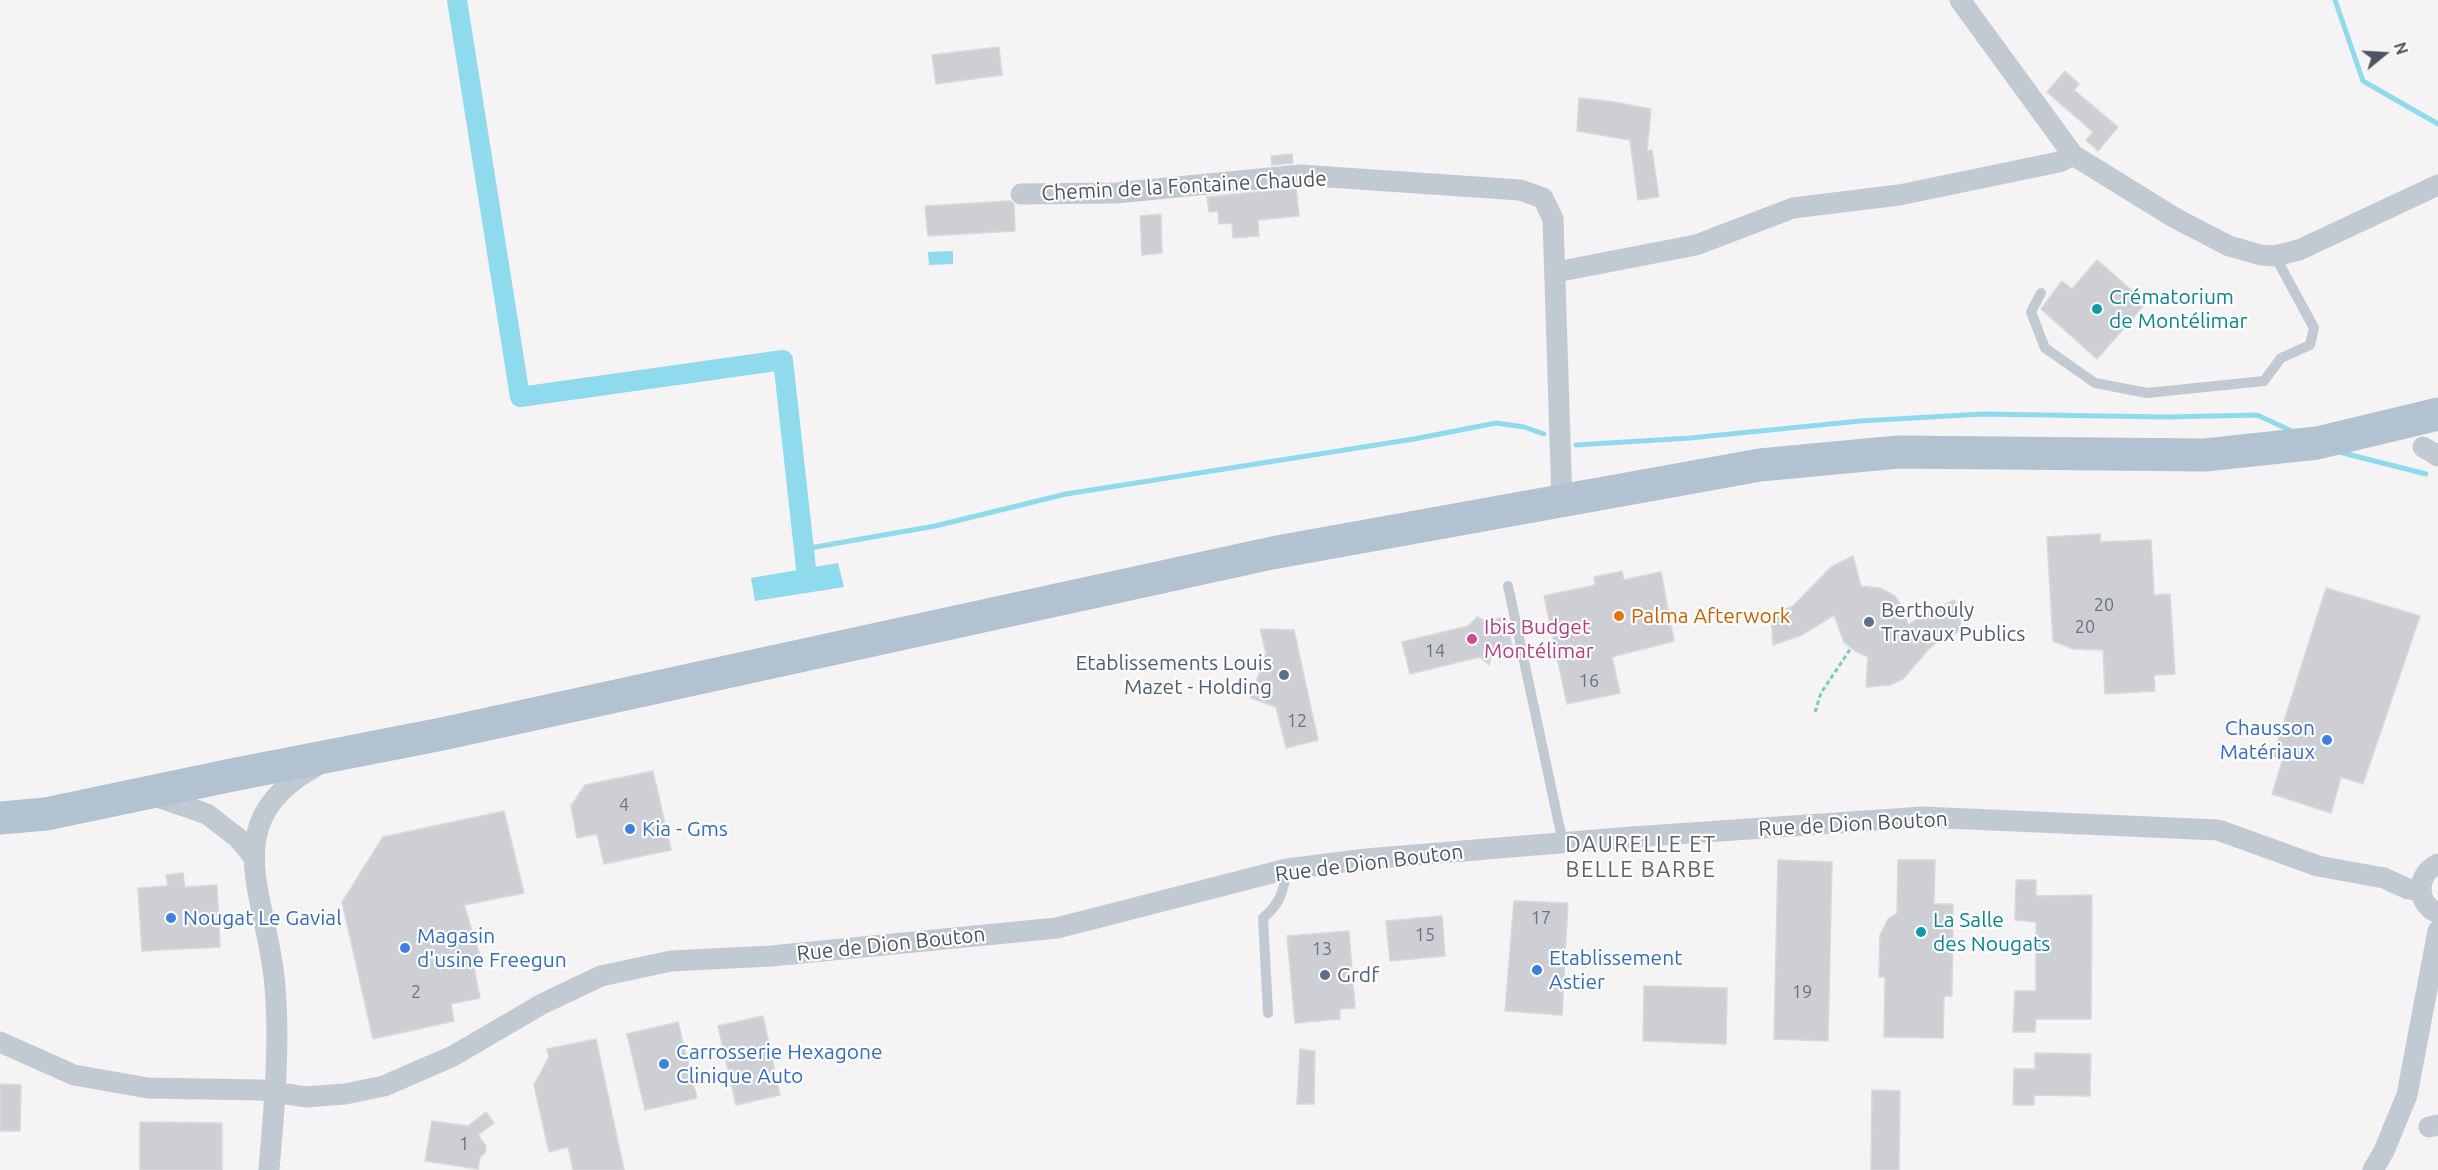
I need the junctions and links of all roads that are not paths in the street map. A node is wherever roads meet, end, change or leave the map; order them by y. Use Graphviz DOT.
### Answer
graph roads {
  1 [pos="1960,0"];
  2 [pos="2073,154"];
  3 [pos="2438,185"];
  4 [pos="1021,194"];
  5 [pos="2275,256"];
  6 [pos="1556,272"];
  7 [pos="2042,293"];
  8 [pos="2438,414"];
  9 [pos="1562,502"];
  10 [pos="1508,586"];
  11 [pos="337,755"];
  12 [pos="146,793"];
  13 [pos="0,818"];
  14 [pos="1563,843"];
  15 [pos="252,855"];
  16 [pos="2434,866"];
  17 [pos="1287,869"];
  18 [pos="2384,878"];
  19 [pos="2420,891"];
  20 [pos="2438,913"];
  21 [pos="2438,931"];
  22 [pos="1268,1014"];
  23 [pos="0,1042"];
  24 [pos="275,1093"];
  25 [pos="272,1170"];
  26 [pos="2373,1170"];
  1 -- 2 [label="street"];
  2 -- 5 [label="street"];
  2 -- 6 [label="street"];
  3 -- 5 [label="street"];
  4 -- 6 [label="street, Chemin de la Fontaine Chaude"];
  5 -- 7 [label="lane"];
  6 -- 9 [label="street, Chemin de la Fontaine Chaude"];
  8 -- 9 [label="main road"];
  9 -- 11 [label="main road"];
  10 -- 14 [label="lane"];
  11 -- 12 [label="main road"];
  11 -- 15 [label="street"];
  12 -- 13 [label="main road"];
  12 -- 15 [label="street"];
  14 -- 17 [label="street, Rue de Dion Bouton"];
  14 -- 18 [label="street, Rue de Dion Bouton"];
  15 -- 24 [label="street"];
  16 -- 18 [label="street, Rue de Dion Bouton"];
  16 -- 19 [label="street"];
  17 -- 22 [label="lane"];
  17 -- 24 [label="street, Rue de Dion Bouton"];
  18 -- 19 [label="street, Rue de Dion Bouton"];
  19 -- 20 [label="street"];
  21 -- 26 [label="street"];
  23 -- 24 [label="street, Rue de Dion Bouton"];
  24 -- 25 [label="street"];
}
